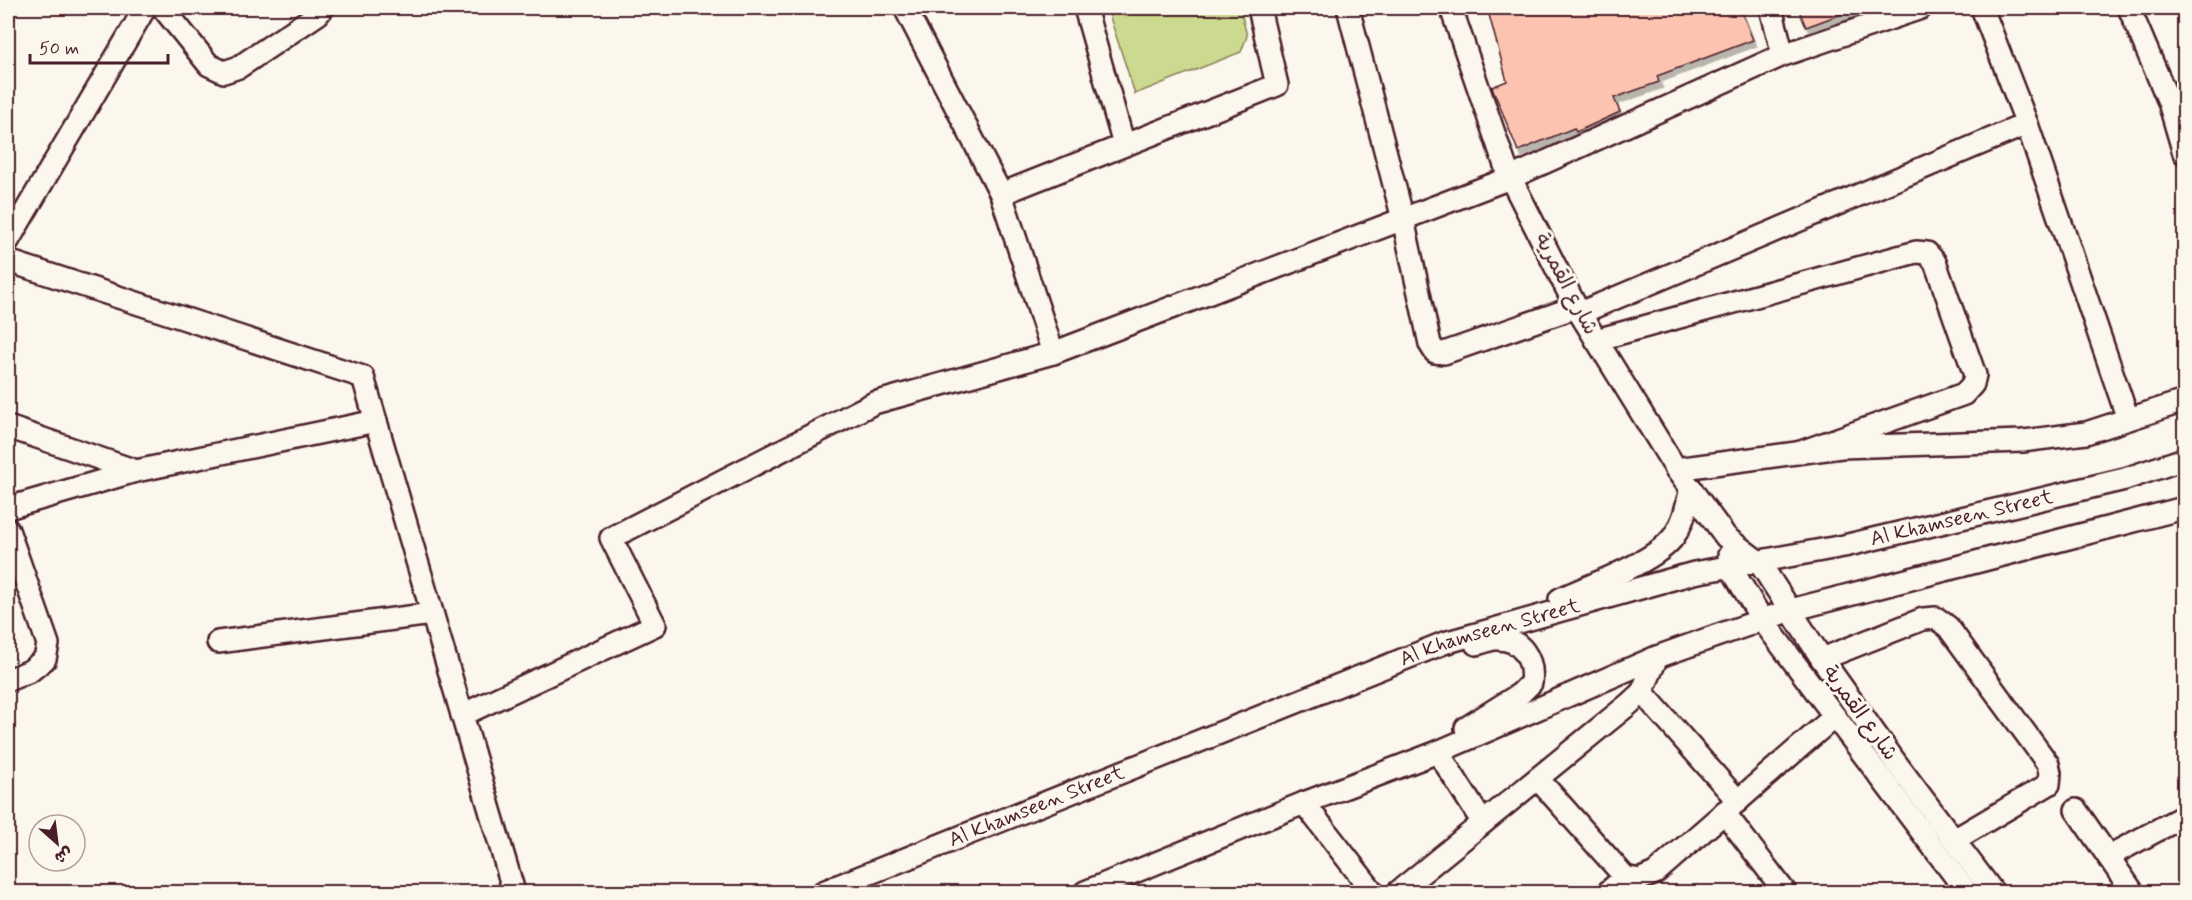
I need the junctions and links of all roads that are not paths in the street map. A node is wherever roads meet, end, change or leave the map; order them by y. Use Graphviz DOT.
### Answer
graph roads {
  1 [pos="145,8"];
  2 [pos="163,8"];
  3 [pos="323,8"];
  4 [pos="905,8"];
  5 [pos="1084,8"];
  6 [pos="1259,8"];
  7 [pos="1348,8"];
  8 [pos="1451,8"];
  9 [pos="1771,8"];
  10 [pos="1921,8"];
  11 [pos="1982,8"];
  12 [pos="2128,8"];
  13 [pos="1783,55"];
  14 [pos="2026,124"];
  15 [pos="1124,145"];
  16 [pos="2184,153"];
  17 [pos="1510,178"];
  18 [pos="1001,194"];
  19 [pos="1403,219"];
  20 [pos="8,241"];
  21 [pos="8,261"];
  22 [pos="1578,310"];
  23 [pos="1596,340"];
  24 [pos="1053,353"];
  25 [pos="2184,401"];
  26 [pos="2128,419"];
  27 [pos="376,421"];
  28 [pos="8,427"];
  29 [pos="1801,452"];
  30 [pos="2184,459"];
  31 [pos="1676,469"];
  32 [pos="136,471"];
  33 [pos="1691,488"];
  34 [pos="8,508"];
  35 [pos="2184,508"];
  36 [pos="8,530"];
  37 [pos="1726,537"];
  38 [pos="1759,562"];
  39 [pos="1731,567"];
  40 [pos="1791,610"];
  41 [pos="432,614"];
  42 [pos="1763,621"];
  43 [pos="1507,624"];
  44 [pos="218,642"];
  45 [pos="1657,657"];
  46 [pos="1822,659"];
  47 [pos="1377,670"];
  48 [pos="8,680"];
  49 [pos="1641,692"];
  50 [pos="462,715"];
  51 [pos="1834,717"];
  52 [pos="1438,752"];
  53 [pos="1414,761"];
  54 [pos="1538,779"];
  55 [pos="1304,803"];
  56 [pos="1731,807"];
  57 [pos="2076,810"];
  58 [pos="2184,816"];
  59 [pos="1483,823"];
  60 [pos="1954,840"];
  61 [pos="2109,856"];
  62 [pos="1625,877"];
  63 [pos="1097,890"];
  64 [pos="514,892"];
  65 [pos="823,892"];
  66 [pos="1373,892"];
  67 [pos="1398,892"];
  68 [pos="1608,892"];
  69 [pos="1785,892"];
  70 [pos="1967,892"];
  71 [pos="1993,892"];
  72 [pos="2131,892"];
  1 -- 20 [label="street"];
  2 -- 3 [label="street"];
  4 -- 18 [label="street"];
  5 -- 15 [label="street"];
  6 -- 15 [label="street"];
  7 -- 19 [label="street"];
  8 -- 17 [label="street, شارع القمرية"];
  9 -- 13 [label="street"];
  10 -- 13 [label="street"];
  11 -- 14 [label="street"];
  12 -- 16 [label="street"];
  13 -- 17 [label="street"];
  14 -- 22 [label="street"];
  14 -- 26 [label="street"];
  15 -- 18 [label="street"];
  17 -- 19 [label="street"];
  17 -- 22 [label="street, شارع القمرية"];
  18 -- 24 [label="street"];
  19 -- 22 [label="street"];
  19 -- 24 [label="street"];
  21 -- 27 [label="street"];
  22 -- 23 [label="street, شارع القمرية"];
  23 -- 29 [label="street"];
  23 -- 31 [label="street, شارع القمرية"];
  24 -- 50 [label="street"];
  25 -- 26 [label="street"];
  26 -- 29 [label="street"];
  27 -- 32 [label="street"];
  27 -- 41 [label="street"];
  28 -- 32 [label="street"];
  29 -- 31 [label="street"];
  30 -- 38 [label="street, Al Khamseen Street"];
  31 -- 33 [label="street, شارع القمرية"];
  32 -- 34 [label="street"];
  33 -- 37 [label="street, شارع القمرية"];
  33 -- 43 [label="street"];
  35 -- 40 [label="street"];
  36 -- 48 [label="street"];
  37 -- 38 [label="street, شارع القمرية"];
  37 -- 39 [label="street, شارع القمرية"];
  38 -- 39 [label="street, Al Khamseen Street"];
  38 -- 40 [label="street, شارع القمرية"];
  39 -- 42 [label="street"];
  39 -- 43 [label="street, Al Khamseen Street"];
  40 -- 42 [label="street"];
  40 -- 46 [label="street, شارع القمرية"];
  41 -- 44 [label="street"];
  41 -- 50 [label="street"];
  42 -- 45 [label="street"];
  42 -- 51 [label="street"];
  43 -- 47 [label="street, Al Khamseen Street"];
  45 -- 49 [label="street"];
  45 -- 52 [label="street"];
  46 -- 60 [label="street, شارع القمرية"];
  46 -- 60 [label="street"];
  47 -- 53 [label="street"];
  47 -- 65 [label="street, Al Khamseen Street"];
  49 -- 54 [label="street"];
  49 -- 56 [label="street"];
  50 -- 64 [label="street"];
  51 -- 56 [label="street"];
  51 -- 70 [label="street"];
  52 -- 53 [label="street"];
  52 -- 59 [label="street"];
  53 -- 55 [label="street"];
  54 -- 59 [label="street"];
  54 -- 62 [label="street"];
  55 -- 63 [label="street"];
  55 -- 66 [label="street"];
  56 -- 62 [label="street"];
  56 -- 69 [label="street"];
  57 -- 61 [label="street"];
  58 -- 61 [label="street"];
  59 -- 67 [label="street"];
  60 -- 71 [label="street, شارع القمرية"];
  61 -- 72 [label="street"];
  62 -- 68 [label="street"];
}
